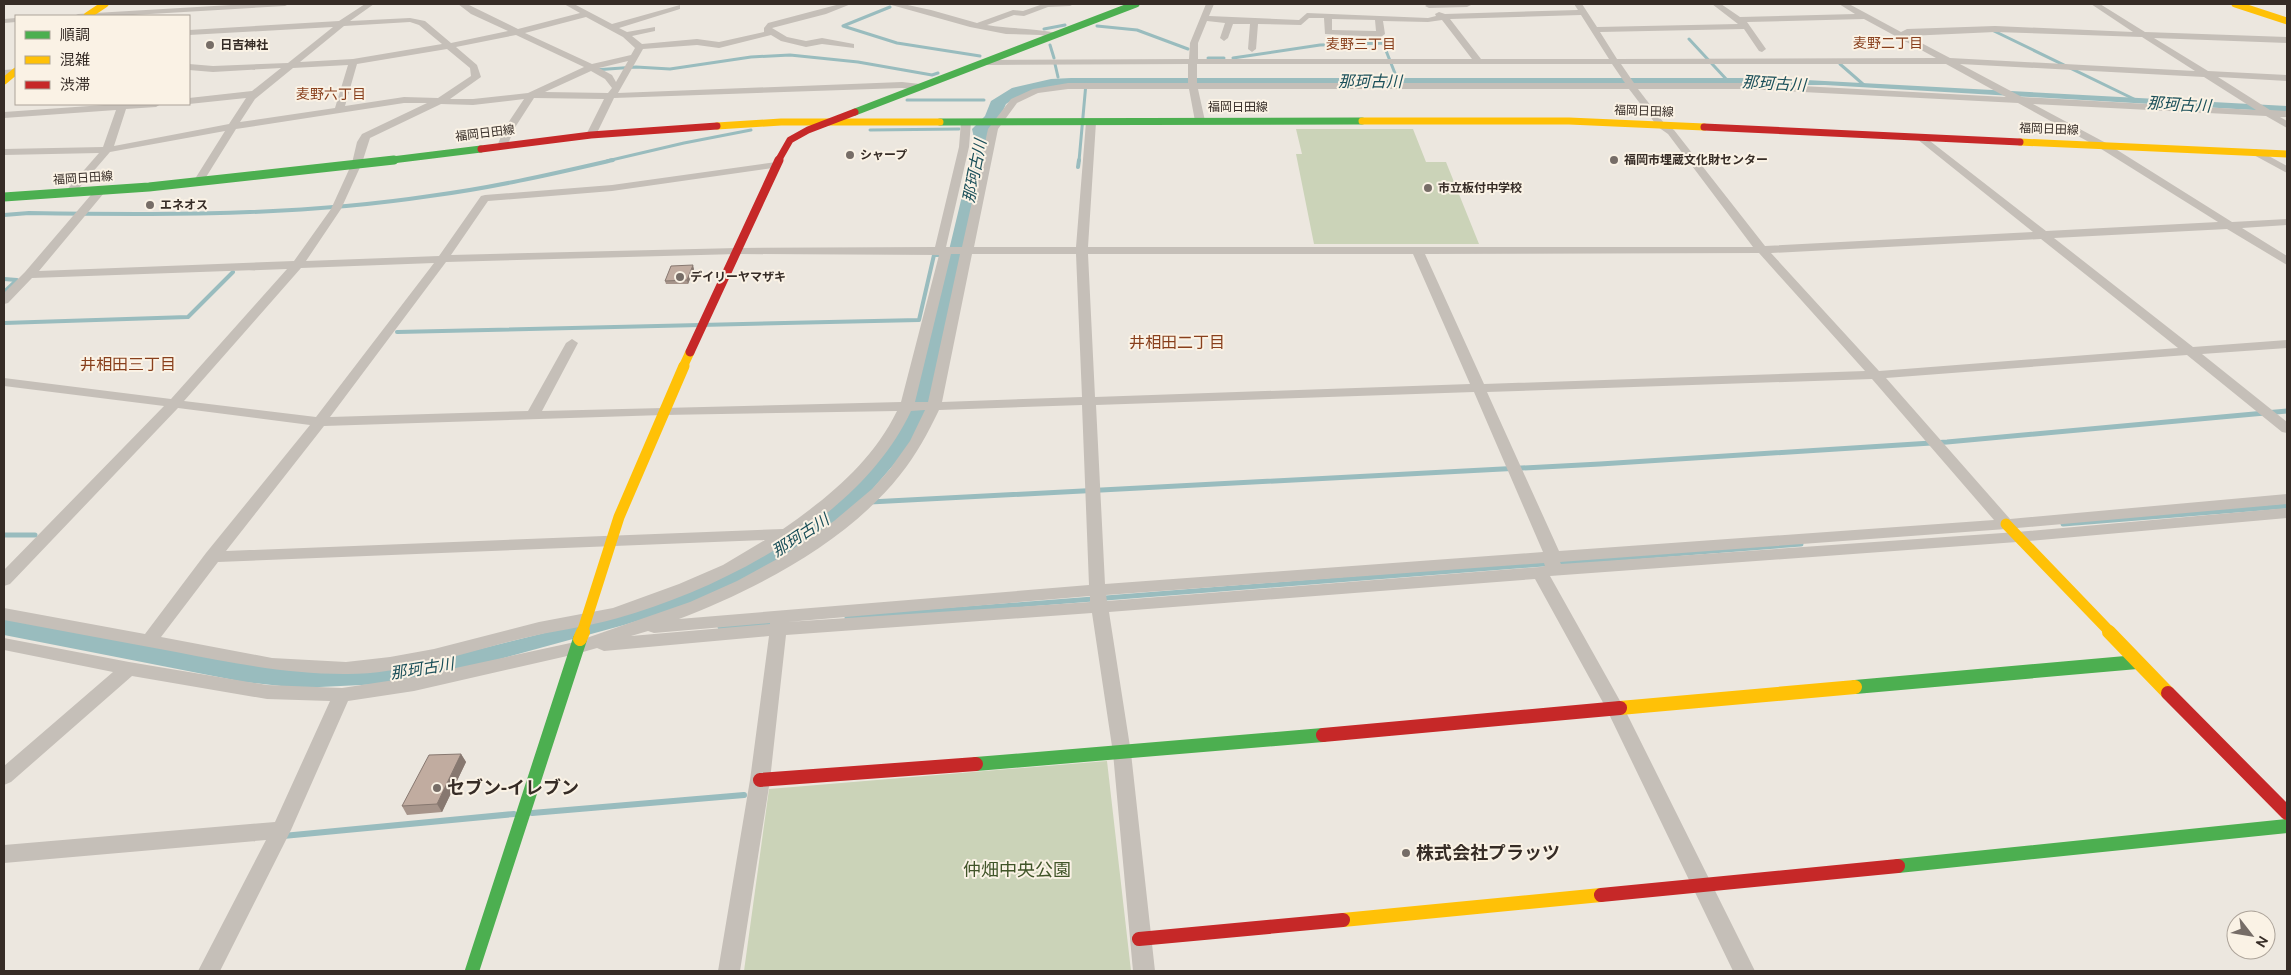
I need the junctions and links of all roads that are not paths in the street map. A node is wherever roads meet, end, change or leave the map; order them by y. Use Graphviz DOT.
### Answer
graph roads {
  1 [pos="104,4"];
  2 [pos="285,4"];
  3 [pos="370,4"];
  4 [pos="462,4"];
  5 [pos="572,4"];
  6 [pos="847,4"];
  7 [pos="892,4"];
  8 [pos="1070,4"];
  9 [pos="1136,4"];
  10 [pos="1210,4"];
  11 [pos="1578,4"];
  12 [pos="1716,4"];
  13 [pos="1843,4"];
  14 [pos="2095,4"];
  15 [pos="2235,4"];
  16 [pos="2239,4"];
  17 [pos="2255,4"];
  18 [pos="1427,5"];
  19 [pos="1474,5"];
  20 [pos="677,7"];
  21 [pos="183,10"];
  22 [pos="587,14"];
  23 [pos="89,15"];
  24 [pos="104,15"];
  25 [pos="2287,15"];
  26 [pos="1328,16"];
  27 [pos="1866,16"];
  28 [pos="1591,17"];
  29 [pos="1714,17"];
  30 [pos="1206,18"];
  31 [pos="1379,18"];
  32 [pos="1445,18"];
  33 [pos="1736,18"];
  34 [pos="1230,21"];
  35 [pos="1254,21"];
  36 [pos="2287,21"];
  37 [pos="342,23"];
  38 [pos="979,25"];
  39 [pos="1746,26"];
  40 [pos="612,27"];
  41 [pos="652,29"];
  42 [pos="1597,30"];
  43 [pos="770,31"];
  44 [pos="190,32"];
  45 [pos="517,32"];
  46 [pos="626,35"];
  47 [pos="1054,35"];
  48 [pos="2146,35"];
  49 [pos="1902,36"];
  50 [pos="1224,38"];
  51 [pos="2287,40"];
  52 [pos="448,46"];
  53 [pos="640,46"];
  54 [pos="851,46"];
  55 [pos="1252,49"];
  56 [pos="1762,49"];
  57 [pos="634,57"];
  58 [pos="1615,60"];
  59 [pos="1478,61"];
  60 [pos="1948,61"];
  61 [pos="353,62"];
  62 [pos="987,62"];
  63 [pos="1194,62"];
  64 [pos="291,64"];
  65 [pos="591,66"];
  66 [pos="190,67"];
  67 [pos="13,72"];
  68 [pos="2203,73"];
  69 [pos="2287,78"];
  70 [pos="4,81"];
  71 [pos="1193,83"];
  72 [pos="618,84"];
  73 [pos="1631,84"];
  74 [pos="920,87"];
  75 [pos="254,94"];
  76 [pos="532,95"];
  77 [pos="611,95"];
  78 [pos="442,100"];
  79 [pos="2021,100"];
  80 [pos="190,101"];
  81 [pos="123,105"];
  82 [pos="340,108"];
  83 [pos="2268,114"];
  84 [pos="2287,114"];
  85 [pos="4,115"];
  86 [pos="1200,121"];
  87 [pos="830,122"];
  88 [pos="969,122"];
  89 [pos="1091,122"];
  90 [pos="999,123"];
  91 [pos="1661,125"];
  92 [pos="2287,125"];
  93 [pos="232,127"];
  94 [pos="591,135"];
  95 [pos="1921,137"];
  96 [pos="503,144"];
  97 [pos="2102,145"];
  98 [pos="108,150"];
  99 [pos="4,152"];
  100 [pos="2256,152"];
  101 [pos="2287,154"];
  102 [pos="357,163"];
  103 [pos="776,165"];
  104 [pos="2287,170"];
  105 [pos="198,182"];
  106 [pos="100,191"];
  107 [pos="69,193"];
  108 [pos="4,197"];
  109 [pos="2287,222"];
  110 [pos="2230,226"];
  111 [pos="2046,236"];
  112 [pos="940,250"];
  113 [pos="967,250"];
  114 [pos="1082,250"];
  115 [pos="1417,250"];
  116 [pos="1762,250"];
  117 [pos="737,251"];
  118 [pos="444,259"];
  119 [pos="2287,261"];
  120 [pos="297,265"];
  121 [pos="29,275"];
  122 [pos="4,300"];
  123 [pos="572,343"];
  124 [pos="2287,344"];
  125 [pos="2191,351"];
  126 [pos="1876,375"];
  127 [pos="4,382"];
  128 [pos="1480,388"];
  129 [pos="1088,400"];
  130 [pos="175,403"];
  131 [pos="906,406"];
  132 [pos="934,406"];
  133 [pos="663,411"];
  134 [pos="533,415"];
  135 [pos="319,422"];
  136 [pos="2287,429"];
  137 [pos="2287,499"];
  138 [pos="2287,513"];
  139 [pos="2006,524"];
  140 [pos="787,534"];
  141 [pos="2018,537"];
  142 [pos="610,541"];
  143 [pos="212,557"];
  144 [pos="1548,567"];
  145 [pos="4,580"];
  146 [pos="1097,590"];
  147 [pos="1101,608"];
  148 [pos="4,614"];
  149 [pos="588,618"];
  150 [pos="779,623"];
  151 [pos="637,628"];
  152 [pos="149,641"];
  153 [pos="4,644"];
  154 [pos="576,648"];
  155 [pos="2137,662"];
  156 [pos="128,670"];
  157 [pos="342,695"];
  158 [pos="1615,708"];
  159 [pos="1122,753"];
  160 [pos="6,773"];
  161 [pos="760,780"];
  162 [pos="2287,813"];
  163 [pos="2287,826"];
  164 [pos="281,830"];
  165 [pos="4,854"];
  166 [pos="1701,886"];
  167 [pos="1140,939"];
  168 [pos="209,971"];
  169 [pos="472,971"];
  170 [pos="729,971"];
  171 [pos="1144,971"];
  172 [pos="1744,971"];
  1 -- 23 [label="main road"];
  2 -- 21 [label="street"];
  3 -- 37 [label="street"];
  4 -- 45 [label="street"];
  5 -- 22 [label="street"];
  6 -- 43 [label="street"];
  7 -- 38 [label="street"];
  8 -- 38 [label="street"];
  9 -- 47 [label="main road"];
  10 -- 30 [label="street"];
  11 -- 28 [label="street"];
  12 -- 33 [label="street"];
  13 -- 27 [label="street"];
  14 -- 48 [label="street"];
  15 -- 36 [label="main road"];
  16 -- 36 [label="main road"];
  17 -- 25 [label="main road"];
  18 -- 19 [label="street"];
  18 -- 32 [label="street"];
  20 -- 40 [label="street"];
  21 -- 24 [label="street"];
  22 -- 40 [label="street"];
  22 -- 45 [label="street"];
  26 -- 31 [label="street"];
  26 -- 31 [label="street"];
  26 -- 35 [label="street"];
  27 -- 33 [label="street"];
  27 -- 49 [label="street"];
  28 -- 32 [label="street"];
  28 -- 42 [label="street"];
  29 -- 33 [label="street"];
  30 -- 34 [label="street"];
  30 -- 63 [label="street"];
  31 -- 32 [label="street"];
  32 -- 59 [label="street"];
  33 -- 39 [label="street"];
  34 -- 35 [label="street"];
  34 -- 50 [label="street"];
  35 -- 55 [label="street"];
  37 -- 44 [label="street"];
  37 -- 52 [label="street"];
  37 -- 64 [label="street"];
  38 -- 47 [label="street"];
  39 -- 42 [label="street"];
  39 -- 56 [label="street"];
  40 -- 46 [label="street"];
  41 -- 46 [label="street"];
  42 -- 58 [label="street"];
  43 -- 53 [label="street"];
  43 -- 54 [label="street"];
  45 -- 52 [label="street"];
  45 -- 65 [label="street"];
  46 -- 53 [label="street"];
  47 -- 62 [label="main road"];
  48 -- 49 [label="street"];
  48 -- 51 [label="street"];
  48 -- 68 [label="street"];
  49 -- 60 [label="street"];
  52 -- 61 [label="street"];
  52 -- 78 [label="street"];
  53 -- 57 [label="street"];
  57 -- 65 [label="street"];
  57 -- 72 [label="street"];
  58 -- 59 [label="street"];
  58 -- 60 [label="street"];
  58 -- 73 [label="street"];
  59 -- 63 [label="street"];
  60 -- 68 [label="street"];
  60 -- 79 [label="street"];
  61 -- 64 [label="street"];
  61 -- 82 [label="street"];
  62 -- 63 [label="street"];
  62 -- 74 [label="main road"];
  63 -- 71 [label="street"];
  64 -- 66 [label="street"];
  64 -- 75 [label="street"];
  65 -- 72 [label="street"];
  65 -- 76 [label="street"];
  67 -- 70 [label="main road"];
  68 -- 69 [label="street"];
  68 -- 83 [label="street"];
  71 -- 73 [label="street"];
  71 -- 86 [label="street"];
  71 -- 90 [label="street"];
  72 -- 77 [label="street"];
  73 -- 79 [label="street"];
  73 -- 91 [label="street"];
  74 -- 77 [label="street"];
  74 -- 87 [label="main road"];
  75 -- 80 [label="street"];
  75 -- 93 [label="street"];
  76 -- 77 [label="street"];
  76 -- 78 [label="street"];
  76 -- 96 [label="street"];
  77 -- 94 [label="street"];
  78 -- 82 [label="street"];
  78 -- 102 [label="street"];
  79 -- 83 [label="street"];
  79 -- 97 [label="street"];
  81 -- 85 [label="street"];
  81 -- 98 [label="street"];
  82 -- 93 [label="street"];
  83 -- 84 [label="street"];
  83 -- 92 [label="street"];
  86 -- 89 [label="main road, 福岡日田線"];
  86 -- 91 [label="main road, 福岡日田線"];
  87 -- 88 [label="main road, 福岡日田線"];
  87 -- 94 [label="main road, 福岡日田線"];
  87 -- 103 [label="main road"];
  88 -- 90 [label="main road, 福岡日田線"];
  88 -- 112 [label="street"];
  89 -- 90 [label="main road, 福岡日田線"];
  89 -- 114 [label="street"];
  90 -- 113 [label="street"];
  91 -- 95 [label="main road, 福岡日田線"];
  91 -- 116 [label="street"];
  93 -- 98 [label="street"];
  93 -- 105 [label="street"];
  94 -- 96 [label="main road, 福岡日田線"];
  95 -- 97 [label="main road, 福岡日田線"];
  95 -- 111 [label="street"];
  96 -- 102 [label="main road, 福岡日田線"];
  97 -- 100 [label="main road, 福岡日田線"];
  97 -- 110 [label="street"];
  98 -- 99 [label="street"];
  98 -- 107 [label="street"];
  100 -- 101 [label="main road, 福岡日田線"];
  100 -- 104 [label="street"];
  102 -- 105 [label="main road, 福岡日田線"];
  102 -- 120 [label="street"];
  103 -- 117 [label="main road"];
  103 -- 118 [label="street"];
  105 -- 106 [label="main road, 福岡日田線"];
  106 -- 107 [label="main road, 福岡日田線"];
  106 -- 121 [label="street"];
  107 -- 108 [label="main road, 福岡日田線"];
  109 -- 110 [label="street"];
  110 -- 111 [label="street"];
  110 -- 119 [label="street"];
  111 -- 116 [label="street"];
  111 -- 125 [label="street"];
  112 -- 113 [label="street"];
  112 -- 117 [label="street"];
  112 -- 131 [label="street"];
  113 -- 114 [label="street"];
  113 -- 132 [label="street"];
  114 -- 115 [label="street"];
  114 -- 129 [label="street"];
  115 -- 116 [label="street"];
  115 -- 128 [label="street"];
  116 -- 126 [label="street"];
  117 -- 118 [label="street"];
  117 -- 133 [label="main road"];
  118 -- 120 [label="street"];
  118 -- 135 [label="street"];
  120 -- 121 [label="street"];
  120 -- 130 [label="street"];
  121 -- 122 [label="street"];
  123 -- 134 [label="street"];
  124 -- 125 [label="street"];
  125 -- 126 [label="street"];
  125 -- 136 [label="street"];
  126 -- 128 [label="street"];
  126 -- 139 [label="street"];
  127 -- 130 [label="street"];
  128 -- 129 [label="street"];
  128 -- 144 [label="street"];
  129 -- 132 [label="street"];
  129 -- 146 [label="street"];
  130 -- 135 [label="street"];
  130 -- 145 [label="street"];
  131 -- 132 [label="street"];
  131 -- 133 [label="street"];
  131 -- 140 [label="street"];
  132 -- 151 [label="street"];
  133 -- 134 [label="street"];
  133 -- 142 [label="main road"];
  134 -- 135 [label="street"];
  135 -- 143 [label="street"];
  137 -- 139 [label="street"];
  138 -- 141 [label="street"];
  139 -- 141 [label="main road"];
  139 -- 144 [label="street"];
  140 -- 142 [label="street"];
  140 -- 149 [label="street"];
  141 -- 144 [label="street"];
  141 -- 155 [label="main road"];
  142 -- 143 [label="street"];
  142 -- 149 [label="main road"];
  143 -- 152 [label="street"];
  144 -- 146 [label="street"];
  144 -- 147 [label="street"];
  144 -- 158 [label="street"];
  146 -- 147 [label="street"];
  146 -- 150 [label="street"];
  147 -- 150 [label="street"];
  147 -- 159 [label="street"];
  148 -- 152 [label="street"];
  149 -- 152 [label="street"];
  149 -- 154 [label="main road"];
  150 -- 151 [label="street"];
  150 -- 154 [label="street"];
  150 -- 161 [label="street"];
  151 -- 154 [label="street"];
  153 -- 156 [label="street"];
  154 -- 157 [label="street"];
  154 -- 169 [label="main road"];
  155 -- 158 [label="main road"];
  155 -- 162 [label="main road"];
  156 -- 157 [label="street"];
  156 -- 160 [label="street"];
  157 -- 164 [label="street"];
  158 -- 159 [label="main road"];
  158 -- 166 [label="street"];
  159 -- 161 [label="main road"];
  159 -- 167 [label="street"];
  161 -- 170 [label="street"];
  163 -- 166 [label="main road"];
  164 -- 165 [label="street"];
  164 -- 168 [label="street"];
  166 -- 167 [label="main road"];
  166 -- 172 [label="street"];
  167 -- 171 [label="street"];
}
